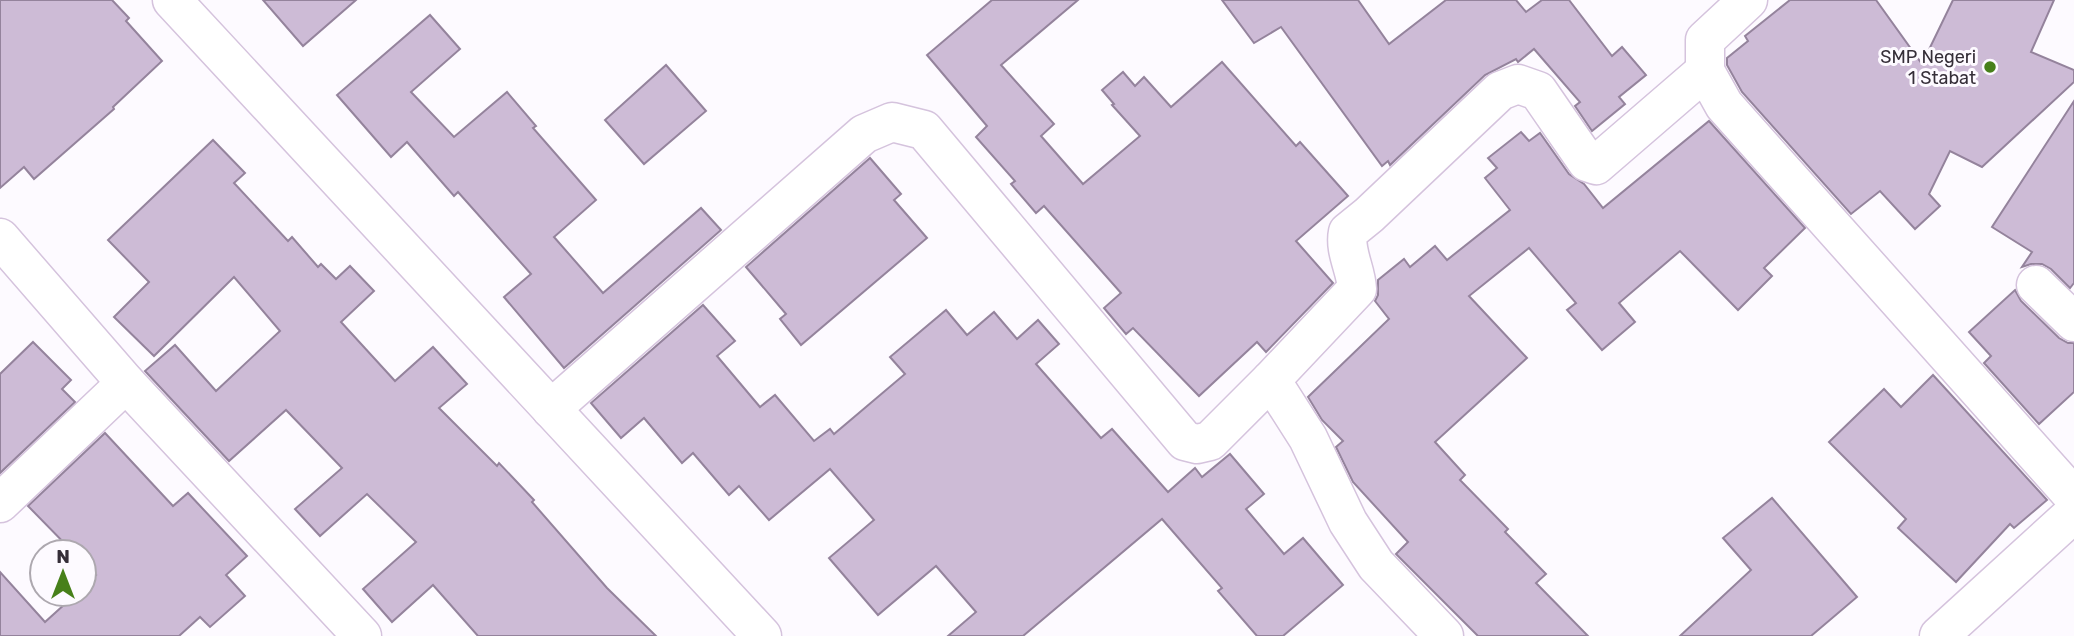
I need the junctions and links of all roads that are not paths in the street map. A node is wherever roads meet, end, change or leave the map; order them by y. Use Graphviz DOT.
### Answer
graph roads {
  1 [pos="172,0"];
  2 [pos="1748,0"];
  3 [pos="1705,71"];
  4 [pos="0,238"];
  5 [pos="2036,285"];
  6 [pos="2074,322"];
  7 [pos="1271,380"];
  8 [pos="126,383"];
  9 [pos="551,409"];
  10 [pos="2074,497"];
  11 [pos="0,503"];
  12 [pos="2074,513"];
  13 [pos="362,636"];
  14 [pos="762,636"];
  15 [pos="1444,636"];
  16 [pos="1939,636"];
  1 -- 9 [label="street"];
  2 -- 3 [label="street"];
  3 -- 7 [label="street"];
  3 -- 10 [label="street"];
  4 -- 8 [label="street"];
  5 -- 6 [label="street"];
  7 -- 9 [label="street"];
  7 -- 15 [label="street"];
  8 -- 11 [label="street"];
  8 -- 13 [label="street"];
  9 -- 14 [label="street"];
  12 -- 16 [label="street"];
}
